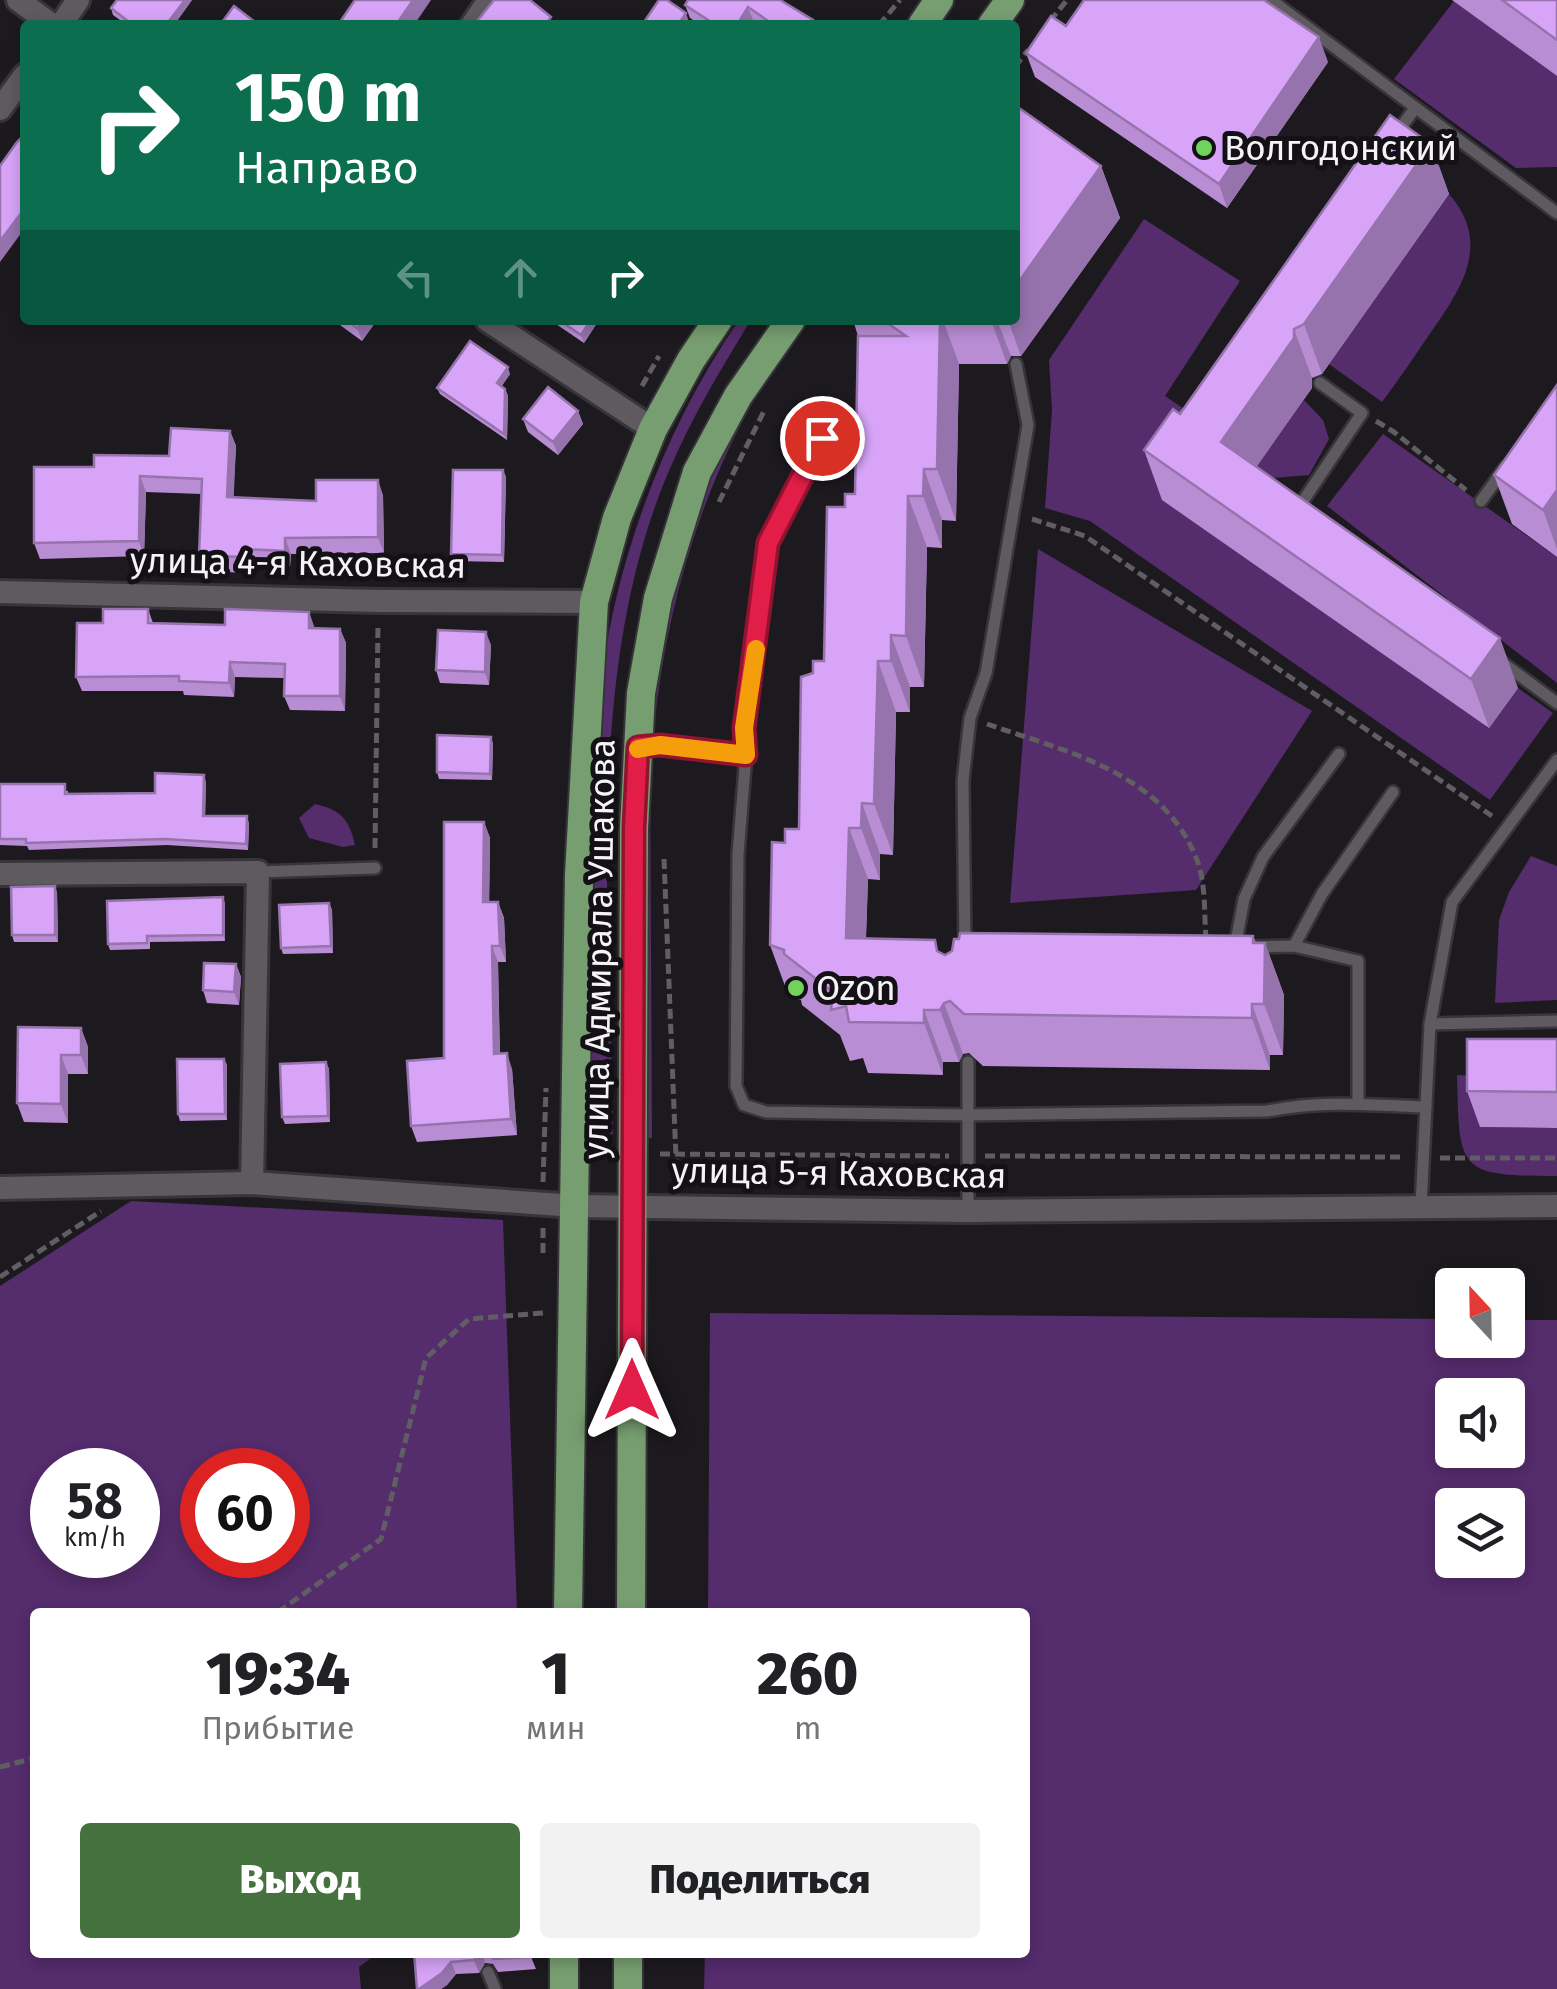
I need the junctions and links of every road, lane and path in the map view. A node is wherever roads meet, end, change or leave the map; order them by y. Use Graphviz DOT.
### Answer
graph roads {
  1 [pos="18,0"];
  2 [pos="900,0"];
  3 [pos="1067,0"];
  4 [pos="1271,0"];
  5 [pos="45,20"];
  6 [pos="883,20"];
  7 [pos="1043,31"];
  8 [pos="1031,47"];
  9 [pos="1020,61"];
  10 [pos="20,81"];
  11 [pos="1415,108"];
  12 [pos="0,109"];
  13 [pos="1391,140"];
  14 [pos="1557,213"];
  15 [pos="495,325"];
  16 [pos="715,325"];
  17 [pos="787,325"];
  18 [pos="1016,364"];
  19 [pos="1320,383"];
  20 [pos="1362,414"];
  21 [pos="653,429"];
  22 [pos="822,438"];
  23 [pos="1513,456"];
  24 [pos="1480,501"];
  25 [pos="1015,514"];
  26 [pos="1312,522"];
  27 [pos="0,592"];
  28 [pos="378,601"];
  29 [pos="594,602"];
  30 [pos="1496,658"];
  31 [pos="1557,703"];
  32 [pos="970,718"];
  33 [pos="638,747"];
  34 [pos="1339,754"];
  35 [pos="746,755"];
  36 [pos="1557,760"];
  37 [pos="1393,792"];
  38 [pos="1508,826"];
  39 [pos="375,868"];
  40 [pos="258,872"];
  41 [pos="0,874"];
  42 [pos="964,946"];
  43 [pos="983,946"];
  44 [pos="1207,946"];
  45 [pos="1294,946"];
  46 [pos="1235,947"];
  47 [pos="964,963"];
  48 [pos="1557,1021"];
  49 [pos="1430,1024"];
  50 [pos="968,1062"];
  51 [pos="1358,1104"];
  52 [pos="1426,1107"];
  53 [pos="968,1115"];
  54 [pos="542,1154"];
  55 [pos="576,1154"];
  56 [pos="632,1154"];
  57 [pos="968,1156"];
  58 [pos="1424,1158"];
  59 [pos="1557,1158"];
  60 [pos="252,1184"];
  61 [pos="141,1185"];
  62 [pos="0,1188"];
  63 [pos="634,1205"];
  64 [pos="575,1206"];
  65 [pos="1421,1206"];
  66 [pos="1557,1206"];
  67 [pos="968,1211"];
  68 [pos="0,1277"];
  69 [pos="543,1313"];
  70 [pos="284,1608"];
  71 [pos="568,1608"];
  72 [pos="630,1608"];
  73 [pos="30,1759"];
  74 [pos="0,1767"];
  75 [pos="564,1958"];
  76 [pos="628,1958"];
  77 [pos="488,1972"];
  78 [pos="495,1989"];
  79 [pos="564,1989"];
  80 [pos="628,1989"];
  1 -- 5 [label="street"];
  2 -- 6 [label="path"];
  3 -- 7 [label="path"];
  4 -- 11 [label="lane"];
  8 -- 9 [label="path"];
  10 -- 12 [label="street"];
  11 -- 13 [label="lane"];
  11 -- 14 [label="lane"];
  15 -- 21 [label="street"];
  16 -- 21 [label="main road, улица Адмирала Ушакова"];
  17 -- 33 [label="main road, улица Адмирала Ушакова"];
  18 -- 25 [label="lane"];
  19 -- 20 [label="lane"];
  20 -- 24 [label="path"];
  20 -- 26 [label="lane"];
  21 -- 29 [label="main road, улица Адмирала Ушакова"];
  22 -- 35 [label="lane"];
  23 -- 24 [label="lane"];
  25 -- 32 [label="lane"];
  25 -- 38 [label="path"];
  27 -- 28 [label="street, улица 4-я Каховская"];
  28 -- 29 [label="street, улица 4-я Каховская"];
  28 -- 39 [label="path"];
  29 -- 55 [label="main road, улица Адмирала Ушакова"];
  30 -- 31 [label="lane"];
  32 -- 42 [label="lane"];
  32 -- 44 [label="path"];
  33 -- 35 [label="lane"];
  33 -- 56 [label="main road, улица Адмирала Ушакова"];
  34 -- 46 [label="lane"];
  35 -- 53 [label="lane"];
  36 -- 38 [label="lane"];
  37 -- 45 [label="lane"];
  38 -- 49 [label="lane"];
  39 -- 40 [label="lane"];
  40 -- 41 [label="street"];
  40 -- 60 [label="street"];
  42 -- 43 [label="lane"];
  42 -- 47 [label="lane"];
  44 -- 46 [label="lane"];
  45 -- 46 [label="lane"];
  45 -- 51 [label="lane"];
  48 -- 49 [label="lane"];
  49 -- 52 [label="lane"];
  50 -- 53 [label="lane"];
  51 -- 52 [label="lane"];
  51 -- 53 [label="lane"];
  52 -- 58 [label="lane"];
  53 -- 57 [label="lane"];
  54 -- 55 [label="path"];
  55 -- 64 [label="main road, улица Адмирала Ушакова"];
  56 -- 57 [label="path"];
  56 -- 63 [label="main road, улица Адмирала Ушакова"];
  57 -- 58 [label="path"];
  57 -- 67 [label="lane"];
  58 -- 59 [label="path"];
  58 -- 65 [label="lane"];
  60 -- 61 [label="street, улица 5-я Каховская"];
  60 -- 64 [label="street, улица 5-я Каховская"];
  61 -- 62 [label="street, улица 5-я Каховская"];
  61 -- 68 [label="path"];
  63 -- 64 [label="street, улица 5-я Каховская"];
  63 -- 67 [label="street, улица 5-я Каховская"];
  63 -- 72 [label="main road, улица Адмирала Ушакова"];
  64 -- 71 [label="main road, улица Адмирала Ушакова"];
  65 -- 66 [label="street, улица 5-я Каховская"];
  65 -- 67 [label="street, улица 5-я Каховская"];
  69 -- 70 [label="path"];
  73 -- 74 [label="path"];
  75 -- 79 [label="main road"];
  76 -- 80 [label="main road"];
  77 -- 78 [label="lane"];
}
